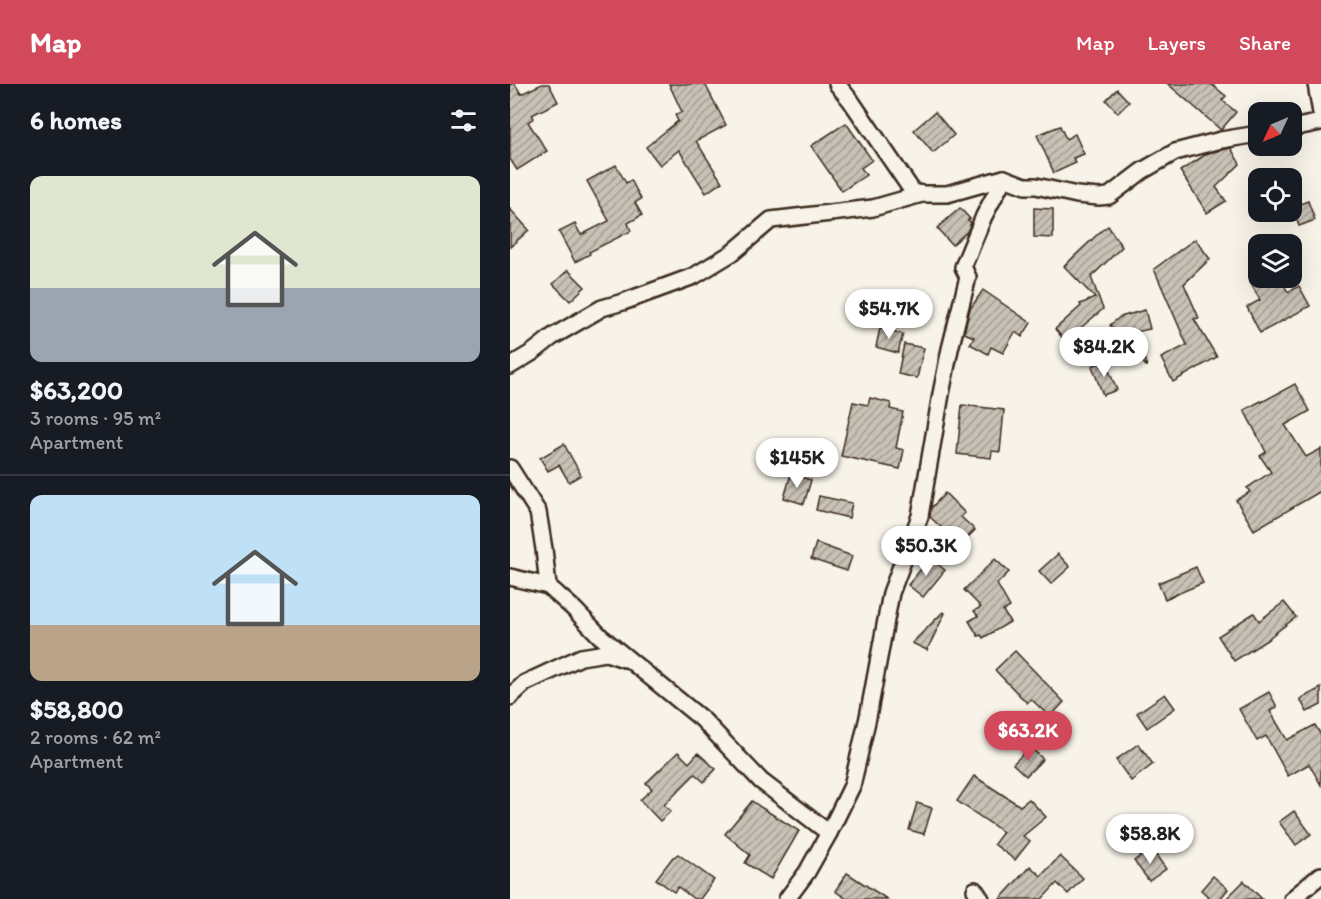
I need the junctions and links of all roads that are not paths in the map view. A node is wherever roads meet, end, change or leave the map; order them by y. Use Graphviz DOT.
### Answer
graph roads {
  1 [pos="837,84"];
  2 [pos="1316,84"];
  3 [pos="1321,113"];
  4 [pos="1321,123"];
  5 [pos="1302,126"];
  6 [pos="1248,136"];
  7 [pos="1004,178"];
  8 [pos="922,194"];
  9 [pos="510,366"];
  10 [pos="510,468"];
  11 [pos="510,577"];
  12 [pos="548,586"];
  13 [pos="633,662"];
  14 [pos="510,697"];
  15 [pos="829,833"];
  16 [pos="1321,875"];
  17 [pos="787,899"];
  18 [pos="1292,899"];
  1 -- 8 [label="street"];
  2 -- 3 [label="street"];
  4 -- 5 [label="street"];
  6 -- 7 [label="street"];
  7 -- 8 [label="street"];
  7 -- 15 [label="street"];
  8 -- 9 [label="street"];
  10 -- 12 [label="street"];
  11 -- 12 [label="street"];
  12 -- 13 [label="street"];
  13 -- 14 [label="street"];
  13 -- 15 [label="street"];
  15 -- 17 [label="street"];
  16 -- 18 [label="street"];
}
